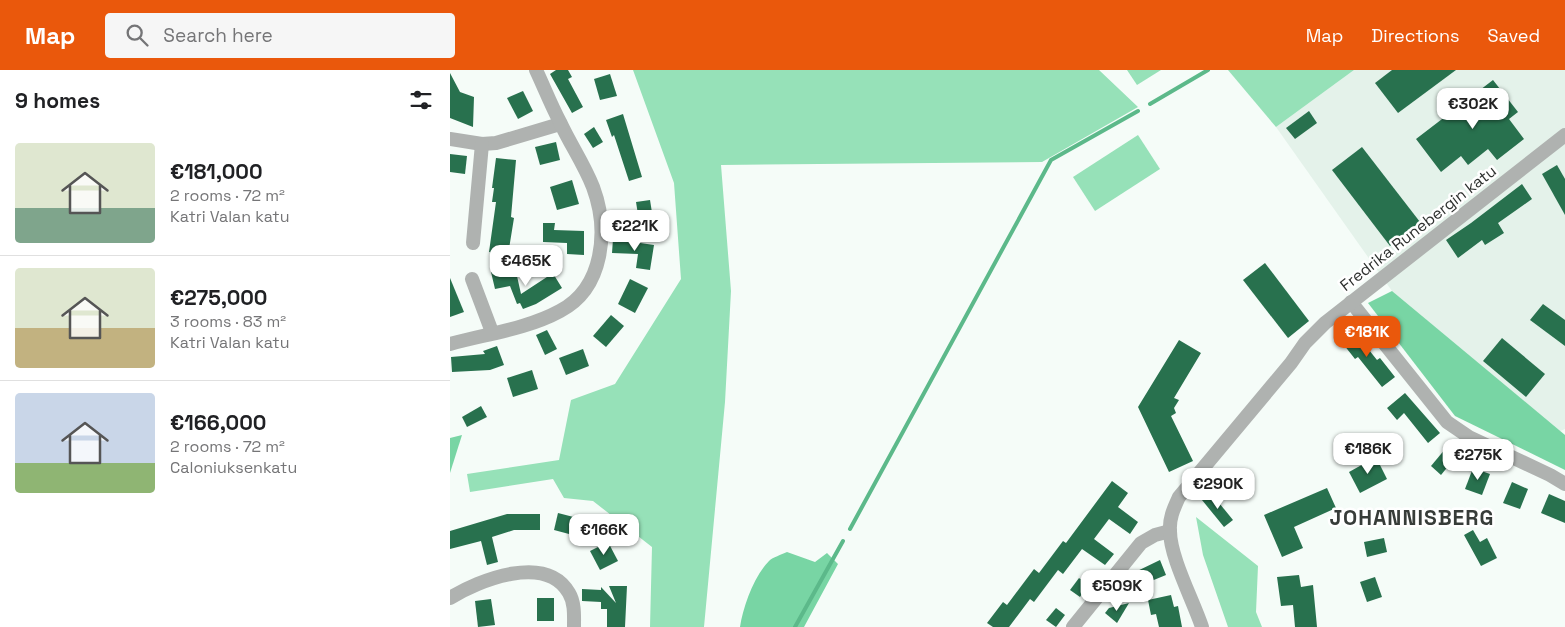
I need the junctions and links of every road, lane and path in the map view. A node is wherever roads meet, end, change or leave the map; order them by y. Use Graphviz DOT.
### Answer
graph roads {
  1 [pos="536,70"];
  2 [pos="560,124"];
  3 [pos="1565,134"];
  4 [pos="450,139"];
  5 [pos="482,144"];
  6 [pos="473,243"];
  7 [pos="472,279"];
  8 [pos="1351,302"];
  9 [pos="492,332"];
  10 [pos="450,344"];
  11 [pos="1565,484"];
  12 [pos="1170,531"];
  13 [pos="450,598"];
  14 [pos="574,627"];
  15 [pos="1074,627"];
  16 [pos="1202,627"];
  1 -- 2 [label="street"];
  2 -- 5 [label="street"];
  2 -- 9 [label="street"];
  3 -- 8 [label="street, Fredrika Runebergin katu"];
  4 -- 5 [label="street"];
  5 -- 6 [label="street"];
  7 -- 9 [label="street"];
  8 -- 11 [label="street"];
  8 -- 12 [label="street, Fredrika Runebergin katu"];
  9 -- 10 [label="street"];
  12 -- 15 [label="street"];
  12 -- 16 [label="street"];
  13 -- 14 [label="street"];
}
